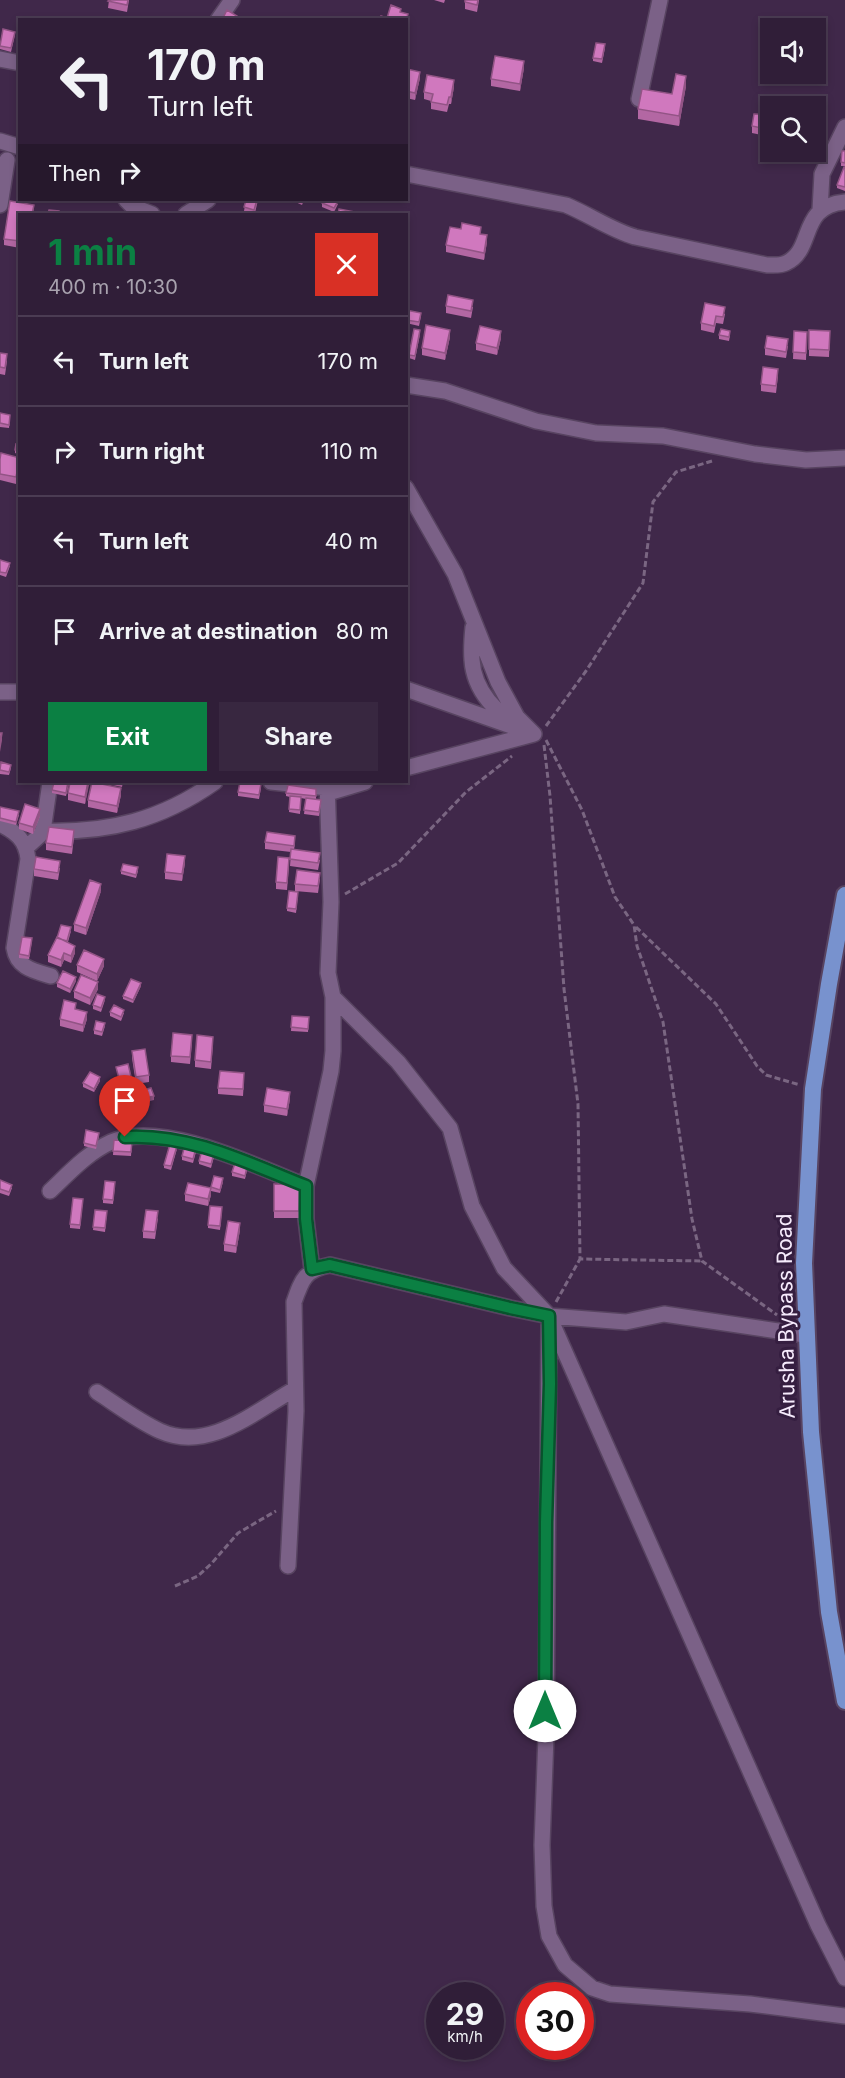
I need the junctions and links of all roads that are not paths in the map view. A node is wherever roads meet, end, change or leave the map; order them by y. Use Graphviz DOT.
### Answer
graph roads {
  1 [pos="660,0"];
  2 [pos="0,59"];
  3 [pos="18,63"];
  4 [pos="639,99"];
  5 [pos="845,127"];
  6 [pos="0,141"];
  7 [pos="18,146"];
  8 [pos="9,160"];
  9 [pos="408,174"];
  10 [pos="127,201"];
  11 [pos="206,201"];
  12 [pos="845,202"];
  13 [pos="0,205"];
  14 [pos="820,210"];
  15 [pos="150,213"];
  16 [pos="188,213"];
  17 [pos="408,385"];
  18 [pos="845,458"];
  19 [pos="408,492"];
  20 [pos="408,691"];
  21 [pos="0,692"];
  22 [pos="18,692"];
  23 [pos="538,733"];
  24 [pos="408,767"];
  25 [pos="50,783"];
  26 [pos="213,783"];
  27 [pos="282,783"];
  28 [pos="358,783"];
  29 [pos="328,787"];
  30 [pos="3,828"];
  31 [pos="43,831"];
  32 [pos="27,847"];
  33 [pos="845,895"];
  34 [pos="51,976"];
  35 [pos="333,998"];
  36 [pos="306,1186"];
  37 [pos="50,1191"];
  38 [pos="312,1269"];
  39 [pos="549,1316"];
  40 [pos="806,1335"];
  41 [pos="295,1389"];
  42 [pos="97,1392"];
  43 [pos="288,1566"];
  44 [pos="845,1701"];
  45 [pos="845,1978"];
  46 [pos="845,2016"];
  1 -- 4 [label="street"];
  2 -- 3 [label="street"];
  5 -- 14 [label="street"];
  6 -- 7 [label="street"];
  8 -- 13 [label="street"];
  9 -- 14 [label="street"];
  10 -- 15 [label="street"];
  11 -- 16 [label="street"];
  12 -- 14 [label="street"];
  17 -- 18 [label="street"];
  19 -- 23 [label="street"];
  20 -- 23 [label="street"];
  21 -- 22 [label="street"];
  23 -- 24 [label="street"];
  25 -- 31 [label="street"];
  26 -- 31 [label="street"];
  27 -- 29 [label="street"];
  28 -- 29 [label="street"];
  29 -- 35 [label="street"];
  30 -- 32 [label="street"];
  31 -- 32 [label="street"];
  32 -- 34 [label="street"];
  33 -- 40 [label="main road, Arusha Bypass Road"];
  35 -- 36 [label="street"];
  35 -- 39 [label="street"];
  36 -- 37 [label="street"];
  36 -- 38 [label="street"];
  38 -- 39 [label="street"];
  38 -- 41 [label="street"];
  39 -- 40 [label="street"];
  39 -- 45 [label="street"];
  39 -- 46 [label="street"];
  40 -- 44 [label="main road, Arusha Bypass Road"];
  41 -- 42 [label="street"];
  41 -- 43 [label="street"];
}
